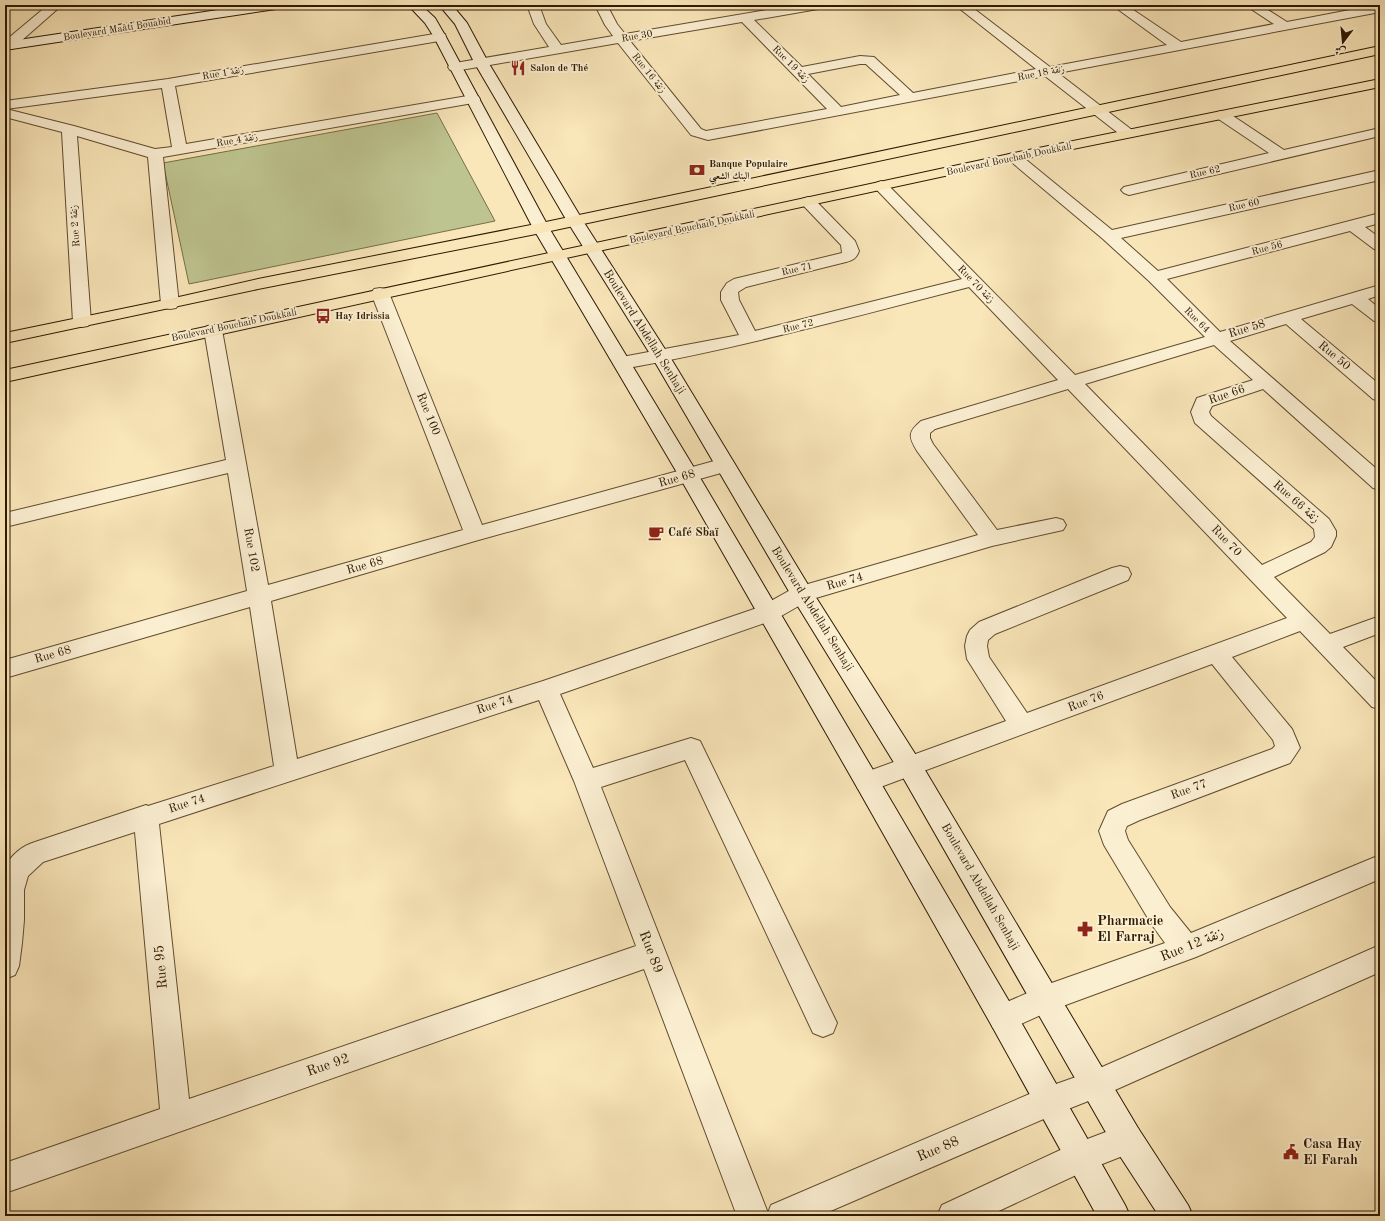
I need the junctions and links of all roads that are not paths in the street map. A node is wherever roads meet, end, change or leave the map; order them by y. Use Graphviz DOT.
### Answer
graph roads {
  1 [pos="56,5"];
  2 [pos="203,5"];
  3 [pos="276,5"];
  4 [pos="414,5"];
  5 [pos="445,5"];
  6 [pos="534,5"];
  7 [pos="601,5"];
  8 [pos="961,5"];
  9 [pos="1118,5"];
  10 [pos="1251,5"];
  11 [pos="810,6"];
  12 [pos="1380,8"];
  13 [pos="744,18"];
  14 [pos="1285,26"];
  15 [pos="24,32"];
  16 [pos="440,37"];
  17 [pos="621,39"];
  18 [pos="6,42"];
  19 [pos="1178,46"];
  20 [pos="557,49"];
  21 [pos="1380,50"];
  22 [pos="481,62"];
  23 [pos="456,66"];
  24 [pos="799,72"];
  25 [pos="1048,72"];
  26 [pos="168,82"];
  27 [pos="1380,83"];
  28 [pos="911,98"];
  29 [pos="473,99"];
  30 [pos="5,105"];
  31 [pos="1097,110"];
  32 [pos="838,111"];
  33 [pos="5,113"];
  34 [pos="1222,115"];
  35 [pos="69,129"];
  36 [pos="1380,132"];
  37 [pos="1127,134"];
  38 [pos="702,135"];
  39 [pos="180,150"];
  40 [pos="155,154"];
  41 [pos="1282,155"];
  42 [pos="1014,157"];
  43 [pos="1380,175"];
  44 [pos="881,186"];
  45 [pos="1129,190"];
  46 [pos="808,202"];
  47 [pos="1380,218"];
  48 [pos="575,221"];
  49 [pos="1352,225"];
  50 [pos="541,228"];
  51 [pos="1108,236"];
  52 [pos="1380,246"];
  53 [pos="592,248"];
  54 [pos="557,255"];
  55 [pos="1155,277"];
  56 [pos="973,281"];
  57 [pos="1380,290"];
  58 [pos="380,294"];
  59 [pos="1354,297"];
  60 [pos="170,304"];
  61 [pos="1288,317"];
  62 [pos="1380,317"];
  63 [pos="82,322"];
  64 [pos="213,330"];
  65 [pos="5,338"];
  66 [pos="750,338"];
  67 [pos="1216,338"];
  68 [pos="660,357"];
  69 [pos="622,364"];
  70 [pos="5,376"];
  71 [pos="1071,382"];
  72 [pos="1266,382"];
  73 [pos="1380,395"];
  74 [pos="1202,419"];
  75 [pos="236,464"];
  76 [pos="725,465"];
  77 [pos="689,476"];
  78 [pos="1380,483"];
  79 [pos="5,520"];
  80 [pos="1056,525"];
  81 [pos="475,534"];
  82 [pos="992,540"];
  83 [pos="1120,574"];
  84 [pos="1260,575"];
  85 [pos="802,594"];
  86 [pos="259,596"];
  87 [pos="768,613"];
  88 [pos="1304,621"];
  89 [pos="1380,624"];
  90 [pos="1327,644"];
  91 [pos="1216,653"];
  92 [pos="5,669"];
  93 [pos="546,689"];
  94 [pos="1380,700"];
  95 [pos="1022,726"];
  96 [pos="910,767"];
  97 [pos="287,771"];
  98 [pos="586,781"];
  99 [pos="867,782"];
  100 [pos="146,816"];
  101 [pos="1380,867"];
  102 [pos="1186,948"];
  103 [pos="652,953"];
  104 [pos="1380,958"];
  105 [pos="5,966"];
  106 [pos="1046,1000"];
  107 [pos="1003,1018"];
  108 [pos="823,1023"];
  109 [pos="1096,1084"];
  110 [pos="1050,1101"];
  111 [pos="176,1118"];
  112 [pos="1127,1139"];
  113 [pos="1080,1157"];
  114 [pos="5,1178"];
  115 [pos="753,1216"];
  116 [pos="782,1216"];
  117 [pos="953,1216"];
  118 [pos="1114,1216"];
  119 [pos="1177,1216"];
  1 -- 15 [label="street"];
  2 -- 15 [label="street, Boulevard Maâti Bouabid"];
  3 -- 18 [label="street, Boulevard Maâti Bouabid"];
  4 -- 16 [label="street"];
  5 -- 22 [label="street, Boulevard Abdellah Senhaji"];
  6 -- 20 [label="street"];
  7 -- 17 [label="street, Rue 16 زنقة"];
  8 -- 25 [label="street"];
  9 -- 19 [label="street"];
  10 -- 14 [label="street"];
  11 -- 13 [label="street, Rue 30"];
  12 -- 14 [label="street, Rue 18 زنقة"];
  13 -- 17 [label="street, Rue 30"];
  13 -- 24 [label="street, Rue 19 زنقة"];
  14 -- 19 [label="street, Rue 18 زنقة"];
  15 -- 18 [label="street"];
  16 -- 23 [label="street"];
  16 -- 26 [label="street, Rue 1 زنقة"];
  17 -- 20 [label="street, Rue 30"];
  17 -- 38 [label="street, Rue 16 زنقة"];
  19 -- 25 [label="street, Rue 18 زنقة"];
  20 -- 22 [label="street, Rue 30"];
  21 -- 31 [label="main road"];
  22 -- 23 [label="street, Rue 30"];
  22 -- 48 [label="street, Boulevard Abdellah Senhaji"];
  23 -- 29 [label="street"];
  24 -- 28 [label="street"];
  24 -- 32 [label="street, Rue 19 زنقة"];
  25 -- 28 [label="street, Rue 18 زنقة"];
  25 -- 31 [label="street"];
  26 -- 30 [label="street, Rue 1 زنقة"];
  26 -- 39 [label="street"];
  27 -- 34 [label="main road, Boulevard Bouchaib Doukkali"];
  28 -- 32 [label="street, Rue 18 زنقة"];
  29 -- 39 [label="street, Rue 4 زنقة"];
  29 -- 50 [label="street"];
  31 -- 37 [label="street"];
  31 -- 48 [label="main road"];
  32 -- 38 [label="street, Rue 18 زنقة"];
  33 -- 35 [label="street, Rue 4 زنقة"];
  34 -- 37 [label="main road, Boulevard Bouchaib Doukkali"];
  34 -- 41 [label="street"];
  35 -- 40 [label="street, Rue 4 زنقة"];
  35 -- 63 [label="street, Rue 2 زنقة"];
  36 -- 41 [label="street, Rue 62"];
  37 -- 42 [label="main road, Boulevard Bouchaib Doukkali"];
  39 -- 40 [label="street, Rue 4 زنقة"];
  40 -- 60 [label="street"];
  41 -- 45 [label="street, Rue 62"];
  42 -- 44 [label="main road, Boulevard Bouchaib Doukkali"];
  42 -- 51 [label="street, Rue 64"];
  43 -- 51 [label="street, Rue 60"];
  44 -- 46 [label="main road, Boulevard Bouchaib Doukkali"];
  44 -- 56 [label="street, Rue 70 زنقة"];
  46 -- 53 [label="main road, Boulevard Bouchaib Doukkali"];
  46 -- 66 [label="street, Rue 71"];
  47 -- 49 [label="street, Rue 56"];
  48 -- 50 [label="main road"];
  48 -- 53 [label="street, Boulevard Abdellah Senhaji"];
  49 -- 52 [label="street"];
  49 -- 55 [label="street, Rue 56"];
  50 -- 54 [label="street"];
  50 -- 60 [label="main road"];
  51 -- 55 [label="street, Rue 64"];
  53 -- 54 [label="main road, Boulevard Bouchaib Doukkali"];
  53 -- 68 [label="street, Boulevard Abdellah Senhaji"];
  54 -- 58 [label="main road, Boulevard Bouchaib Doukkali"];
  54 -- 69 [label="street"];
  55 -- 67 [label="street, Rue 64"];
  56 -- 66 [label="street, Rue 72"];
  56 -- 71 [label="street, Rue 70 زنقة"];
  57 -- 59 [label="street, Rue 58"];
  58 -- 64 [label="main road, Boulevard Bouchaib Doukkali"];
  58 -- 81 [label="street, Rue 100"];
  59 -- 61 [label="street, Rue 58"];
  59 -- 62 [label="street"];
  60 -- 63 [label="main road"];
  61 -- 67 [label="street, Rue 58"];
  61 -- 73 [label="street, Rue 50"];
  63 -- 65 [label="main road"];
  64 -- 70 [label="main road, Boulevard Bouchaib Doukkali"];
  64 -- 75 [label="street, Rue 102"];
  66 -- 68 [label="street, Rue 72"];
  67 -- 71 [label="street, Rue 58"];
  67 -- 72 [label="street, Rue 64"];
  68 -- 69 [label="street, Rue 72"];
  68 -- 76 [label="street, Boulevard Abdellah Senhaji"];
  69 -- 77 [label="street"];
  71 -- 82 [label="street"];
  71 -- 84 [label="street, Rue 70"];
  72 -- 74 [label="street, Rue 66"];
  72 -- 78 [label="street, Rue 64"];
  74 -- 84 [label="street, Rue 66 زنقة"];
  75 -- 79 [label="street"];
  75 -- 86 [label="street, Rue 102"];
  76 -- 77 [label="street, Rue 68"];
  76 -- 85 [label="street, Boulevard Abdellah Senhaji"];
  77 -- 81 [label="street, Rue 68"];
  77 -- 87 [label="street"];
  80 -- 82 [label="street, Rue 74"];
  81 -- 86 [label="street, Rue 68"];
  82 -- 85 [label="street, Rue 74"];
  83 -- 95 [label="street"];
  84 -- 88 [label="street, Rue 70"];
  85 -- 87 [label="street, Rue 74"];
  85 -- 96 [label="street, Boulevard Abdellah Senhaji"];
  86 -- 92 [label="street, Rue 68"];
  86 -- 97 [label="street, Rue 102"];
  87 -- 93 [label="street, Rue 74"];
  87 -- 99 [label="street"];
  88 -- 90 [label="street, Rue 70"];
  88 -- 91 [label="street, Rue 76"];
  89 -- 90 [label="street"];
  90 -- 94 [label="street, Rue 70"];
  91 -- 95 [label="street, Rue 76"];
  91 -- 102 [label="street, Rue 77"];
  93 -- 97 [label="street, Rue 74"];
  93 -- 98 [label="street, Rue 89"];
  95 -- 96 [label="street, Rue 76"];
  96 -- 99 [label="street, Rue 76"];
  96 -- 106 [label="street, Boulevard Abdellah Senhaji"];
  97 -- 100 [label="street, Rue 74"];
  98 -- 103 [label="street, Rue 89"];
  98 -- 108 [label="street"];
  99 -- 107 [label="street"];
  100 -- 105 [label="street, Rue 74"];
  100 -- 111 [label="street, Rue 95"];
  101 -- 102 [label="street, Rue 12 زنقة"];
  102 -- 106 [label="street, Rue 12 زنقة"];
  103 -- 111 [label="street, Rue 92"];
  103 -- 115 [label="street, Rue 89"];
  104 -- 109 [label="street, Rue 88"];
  106 -- 107 [label="street, Rue 12 زنقة"];
  106 -- 109 [label="street, Boulevard Abdellah Senhaji"];
  107 -- 110 [label="street"];
  109 -- 110 [label="street, Rue 88"];
  109 -- 112 [label="street, Boulevard Abdellah Senhaji"];
  110 -- 113 [label="street"];
  110 -- 116 [label="street, Rue 88"];
  111 -- 114 [label="street, Rue 92"];
  112 -- 113 [label="street"];
  112 -- 119 [label="street, Boulevard Abdellah Senhaji"];
  113 -- 117 [label="street"];
  113 -- 118 [label="street"];
}
